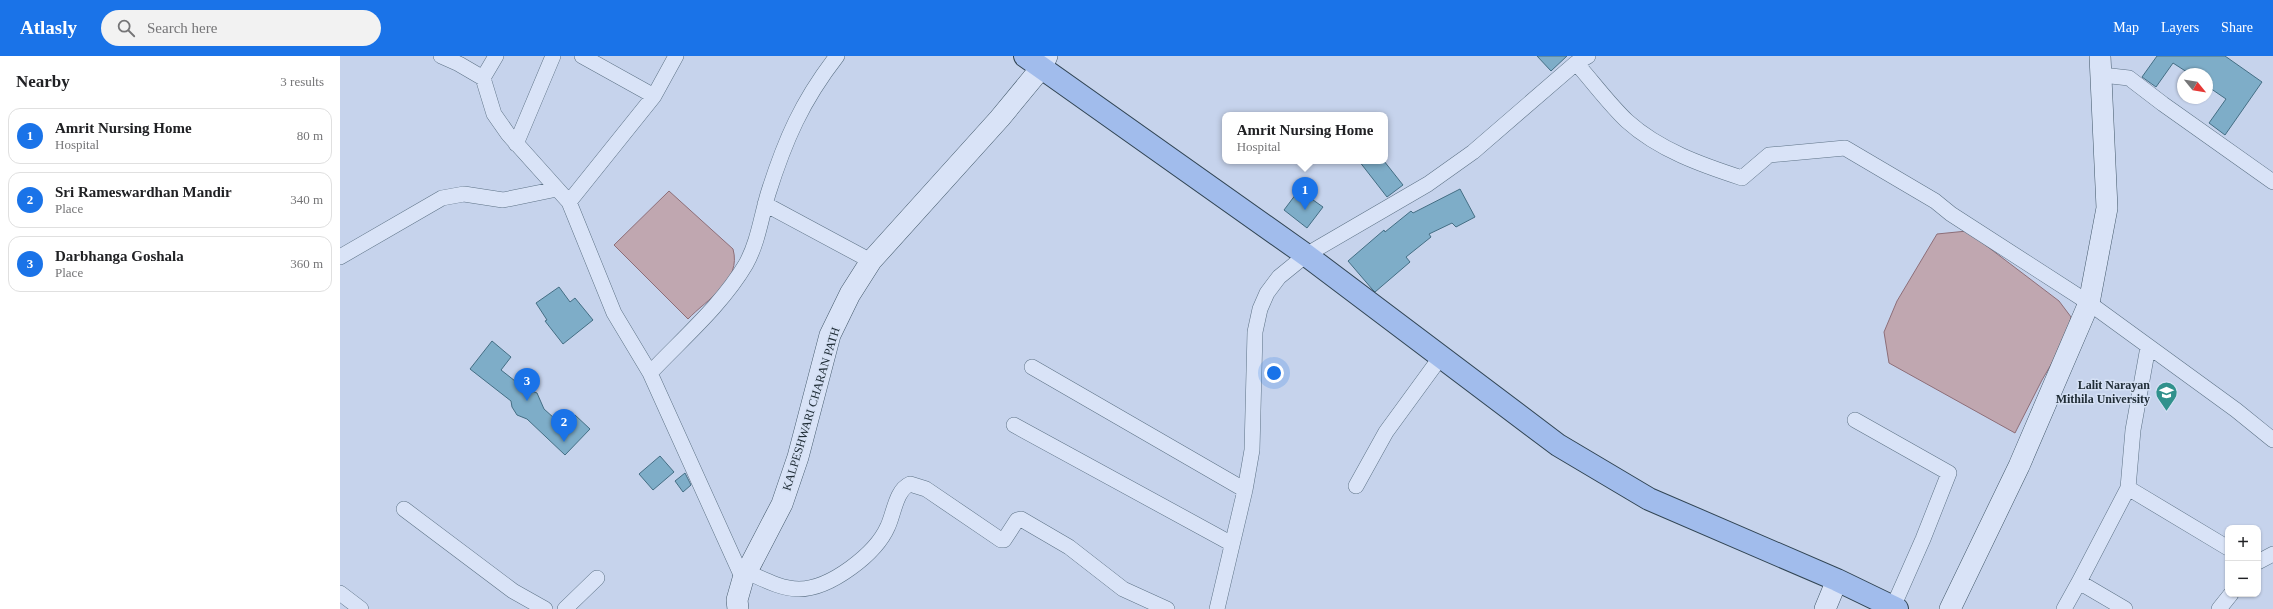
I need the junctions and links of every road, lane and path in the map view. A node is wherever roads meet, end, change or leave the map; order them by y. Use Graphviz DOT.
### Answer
graph roads {
  1 [pos="441,56"];
  2 [pos="496,56"];
  3 [pos="553,56"];
  4 [pos="582,56"];
  5 [pos="676,56"];
  6 [pos="837,56"];
  7 [pos="1585,58"];
  8 [pos="1038,60"];
  9 [pos="2101,66"];
  10 [pos="483,78"];
  11 [pos="654,96"];
  12 [pos="516,144"];
  13 [pos="2273,182"];
  14 [pos="557,189"];
  15 [pos="569,202"];
  16 [pos="765,204"];
  17 [pos="1306,255"];
  18 [pos="340,257"];
  19 [pos="871,261"];
  20 [pos="2089,303"];
  21 [pos="2148,347"];
  22 [pos="1440,358"];
  23 [pos="1032,367"];
  24 [pos="650,373"];
  25 [pos="1855,420"];
  26 [pos="1014,425"];
  27 [pos="2273,440"];
  28 [pos="1356,486"];
  29 [pos="2128,488"];
  30 [pos="1246,490"];
  31 [pos="404,509"];
  32 [pos="1232,544"];
  33 [pos="2225,546"];
  34 [pos="2273,554"];
  35 [pos="2260,561"];
  36 [pos="745,575"];
  37 [pos="597,578"];
  38 [pos="1836,580"];
  39 [pos="2079,582"];
  40 [pos="340,593"];
  41 [pos="2229,597"];
  42 [pos="1894,608"];
  43 [pos="361,609"];
  44 [pos="545,609"];
  45 [pos="565,609"];
  46 [pos="738,609"];
  47 [pos="1167,609"];
  48 [pos="1217,609"];
  49 [pos="1825,609"];
  50 [pos="1950,609"];
  51 [pos="2064,609"];
  52 [pos="2125,609"];
  53 [pos="2219,609"];
  1 -- 10 [label="street"];
  2 -- 10 [label="street"];
  3 -- 12 [label="street"];
  4 -- 11 [label="street"];
  5 -- 11 [label="street"];
  6 -- 16 [label="street"];
  7 -- 17 [label="street"];
  7 -- 20 [label="street"];
  8 -- 17 [label="main road"];
  8 -- 19 [label="street, KALPESHWARI CHARAN PATH"];
  9 -- 13 [label="street"];
  9 -- 20 [label="street"];
  10 -- 12 [label="street"];
  11 -- 15 [label="street"];
  12 -- 14 [label="street"];
  14 -- 15 [label="street"];
  14 -- 18 [label="street"];
  15 -- 24 [label="street"];
  16 -- 19 [label="street"];
  16 -- 24 [label="street"];
  17 -- 22 [label="main road"];
  17 -- 30 [label="street"];
  19 -- 36 [label="street, KALPESHWARI CHARAN PATH"];
  20 -- 21 [label="street"];
  20 -- 50 [label="street"];
  21 -- 27 [label="street"];
  21 -- 29 [label="street"];
  22 -- 28 [label="street"];
  22 -- 38 [label="main road"];
  23 -- 30 [label="street"];
  24 -- 36 [label="street"];
  25 -- 42 [label="street"];
  26 -- 32 [label="street"];
  29 -- 33 [label="street"];
  29 -- 39 [label="street"];
  30 -- 32 [label="street"];
  31 -- 44 [label="street"];
  32 -- 48 [label="street"];
  34 -- 35 [label="street"];
  36 -- 46 [label="street, KALPESHWARI CHARAN PATH"];
  36 -- 47 [label="street"];
  37 -- 45 [label="street"];
  38 -- 42 [label="main road"];
  38 -- 49 [label="street"];
  39 -- 51 [label="street"];
  39 -- 52 [label="street"];
  40 -- 43 [label="street"];
  41 -- 53 [label="street"];
}
